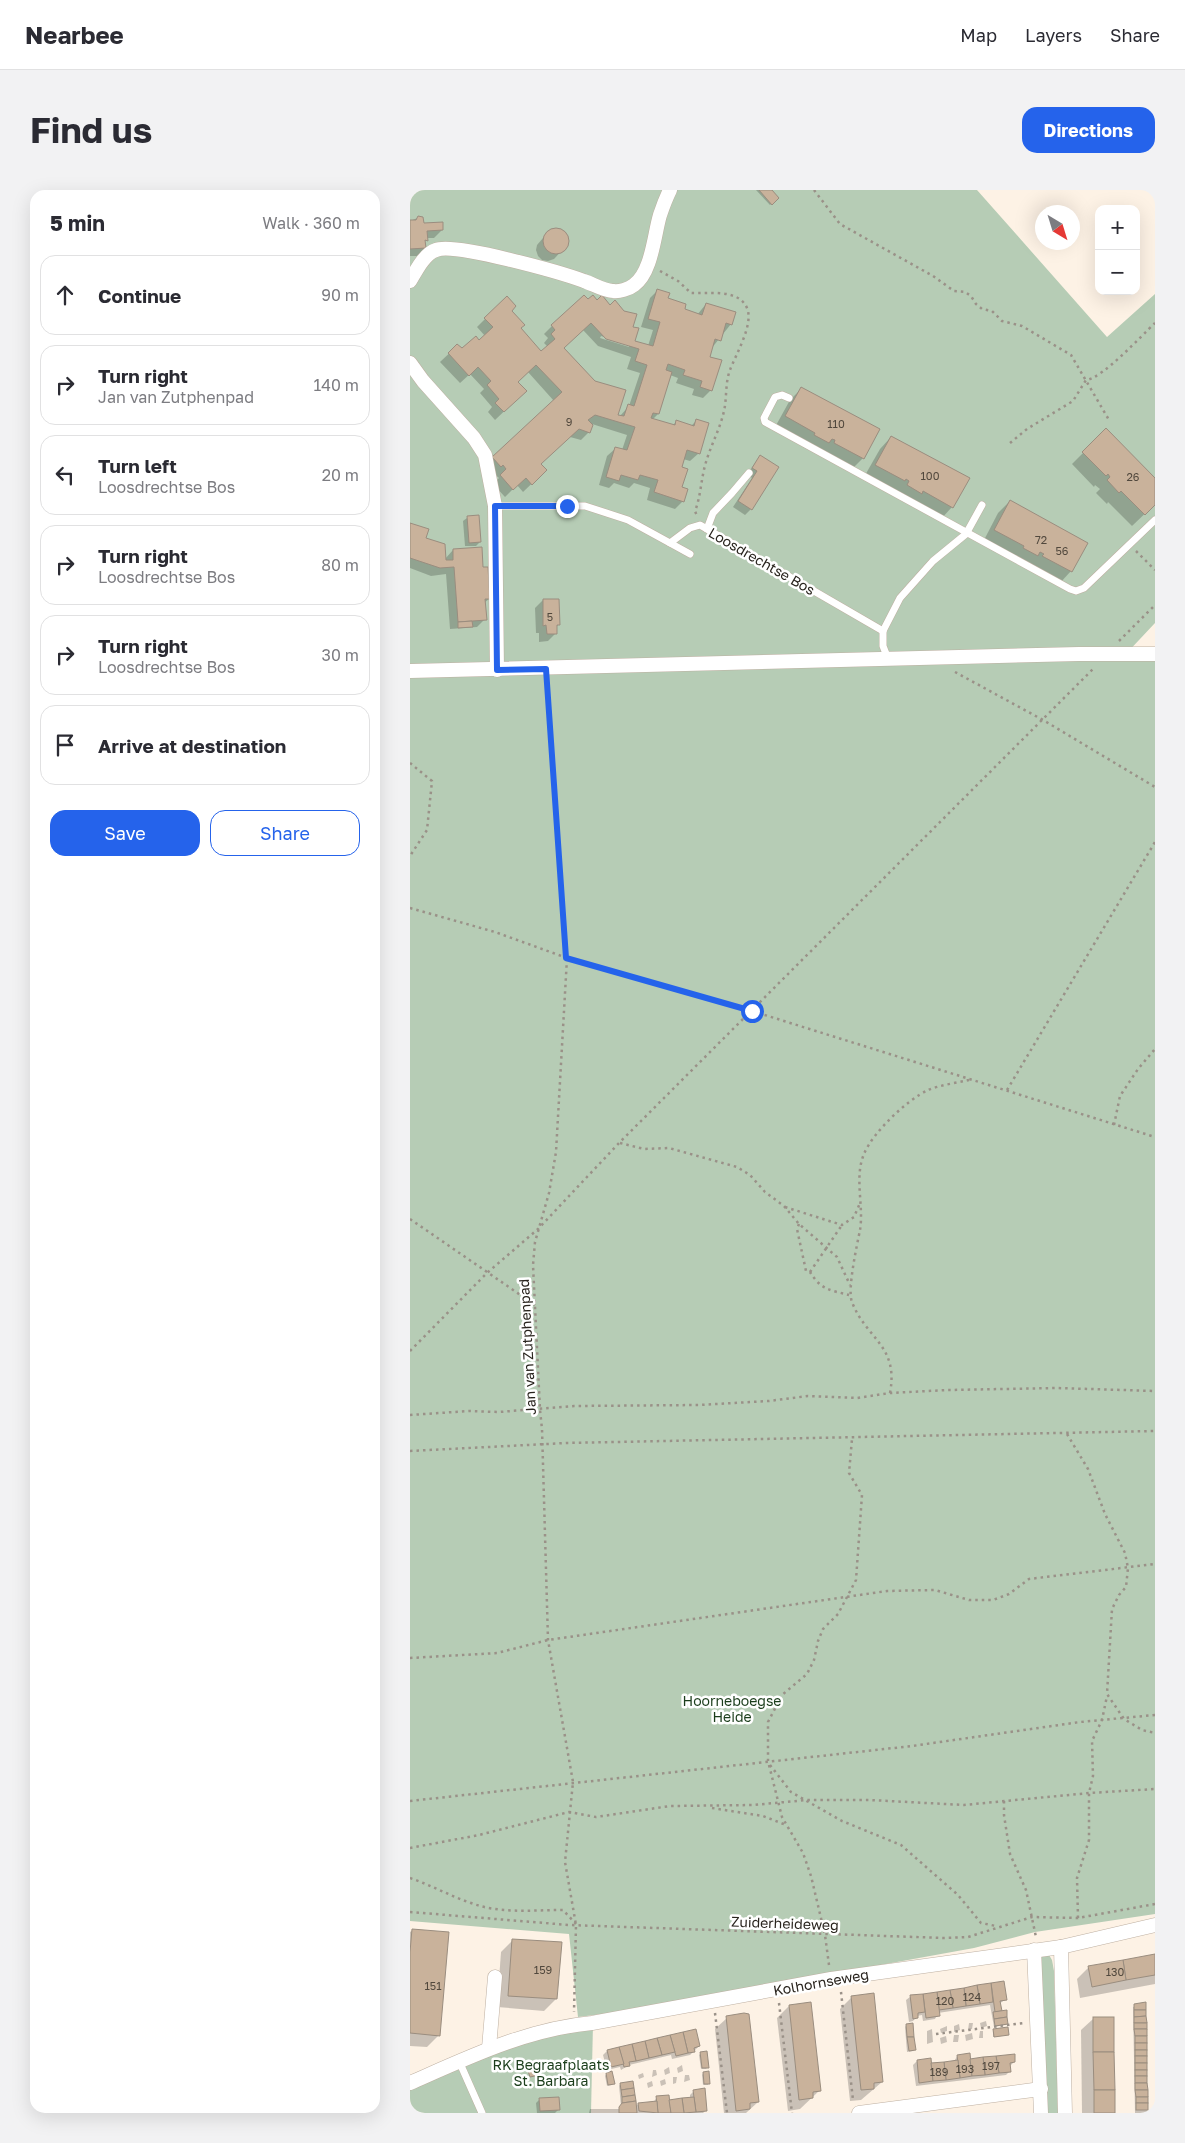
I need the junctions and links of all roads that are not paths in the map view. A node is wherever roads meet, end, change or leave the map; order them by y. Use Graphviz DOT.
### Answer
graph roads {
  1 [pos="670,190"];
  2 [pos="412,273"];
  3 [pos="410,362"];
  4 [pos="789,398"];
  5 [pos="749,472"];
  6 [pos="982,505"];
  7 [pos="495,506"];
  8 [pos="1155,520"];
  9 [pos="703,527"];
  10 [pos="966,534"];
  11 [pos="670,543"];
  12 [pos="690,554"];
  13 [pos="883,631"];
  14 [pos="1155,654"];
  15 [pos="888,659"];
  16 [pos="497,670"];
  17 [pos="410,671"];
  18 [pos="1155,1926"];
  19 [pos="1061,1947"];
  20 [pos="1036,1949"];
  21 [pos="495,1976"];
  22 [pos="489,2048"];
  23 [pos="459,2061"];
  24 [pos="410,2083"];
  25 [pos="1041,2089"];
  26 [pos="856,2108"];
  27 [pos="900,2110"];
  28 [pos="482,2113"];
  29 [pos="1041,2113"];
  30 [pos="1065,2113"];
  1 -- 2 [label="street"];
  3 -- 7 [label="street"];
  4 -- 10 [label="lane"];
  5 -- 9 [label="lane"];
  6 -- 10 [label="lane"];
  7 -- 11 [label="lane"];
  7 -- 16 [label="street"];
  8 -- 10 [label="lane"];
  9 -- 11 [label="lane, Loosdrechtse Bos"];
  9 -- 13 [label="lane, Loosdrechtse Bos"];
  10 -- 13 [label="lane"];
  11 -- 12 [label="lane"];
  13 -- 15 [label="lane"];
  14 -- 15 [label="street"];
  15 -- 16 [label="street"];
  16 -- 17 [label="street"];
  18 -- 19 [label="street, Kolhornseweg"];
  19 -- 20 [label="street, Kolhornseweg"];
  19 -- 30 [label="street"];
  20 -- 22 [label="street, Kolhornseweg"];
  20 -- 25 [label="street"];
  21 -- 22 [label="street"];
  22 -- 23 [label="street, Kolhornseweg"];
  23 -- 24 [label="street, Kolhornseweg"];
  23 -- 28 [label="lane"];
  25 -- 27 [label="street"];
  25 -- 29 [label="street"];
  26 -- 27 [label="street"];
}
